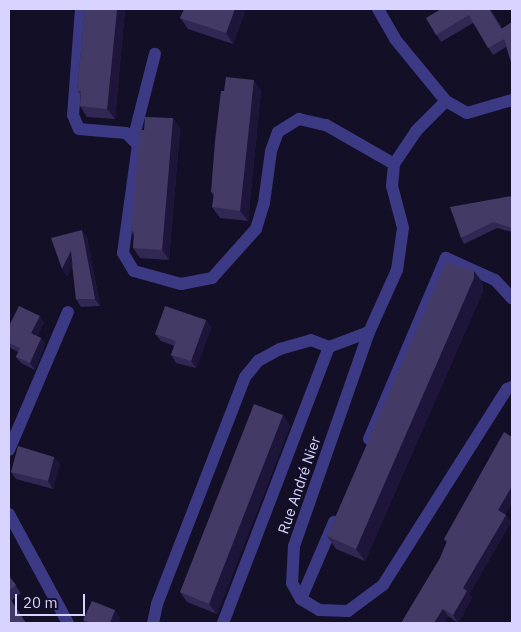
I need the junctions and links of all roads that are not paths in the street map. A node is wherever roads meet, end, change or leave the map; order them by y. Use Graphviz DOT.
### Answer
graph roads {
  1 [pos="81,9"];
  2 [pos="378,9"];
  3 [pos="155,54"];
  4 [pos="512,100"];
  5 [pos="446,101"];
  6 [pos="133,140"];
  7 [pos="394,164"];
  8 [pos="512,298"];
  9 [pos="68,312"];
  10 [pos="370,332"];
  11 [pos="329,347"];
  12 [pos="512,387"];
  13 [pos="9,450"];
  14 [pos="362,455"];
  15 [pos="339,509"];
  16 [pos="9,514"];
  17 [pos="301,599"];
  18 [pos="68,623"];
  19 [pos="153,623"];
  20 [pos="223,623"];
  1 -- 6 [label="street"];
  2 -- 5 [label="street"];
  3 -- 6 [label="street"];
  4 -- 5 [label="street"];
  5 -- 7 [label="street"];
  6 -- 7 [label="street"];
  7 -- 10 [label="street, Rue André Nier"];
  8 -- 14 [label="street"];
  9 -- 13 [label="street"];
  10 -- 11 [label="street"];
  10 -- 17 [label="street, Rue André Nier"];
  11 -- 19 [label="street"];
  11 -- 20 [label="street"];
  12 -- 17 [label="street"];
  15 -- 17 [label="street"];
  16 -- 18 [label="street"];
}
